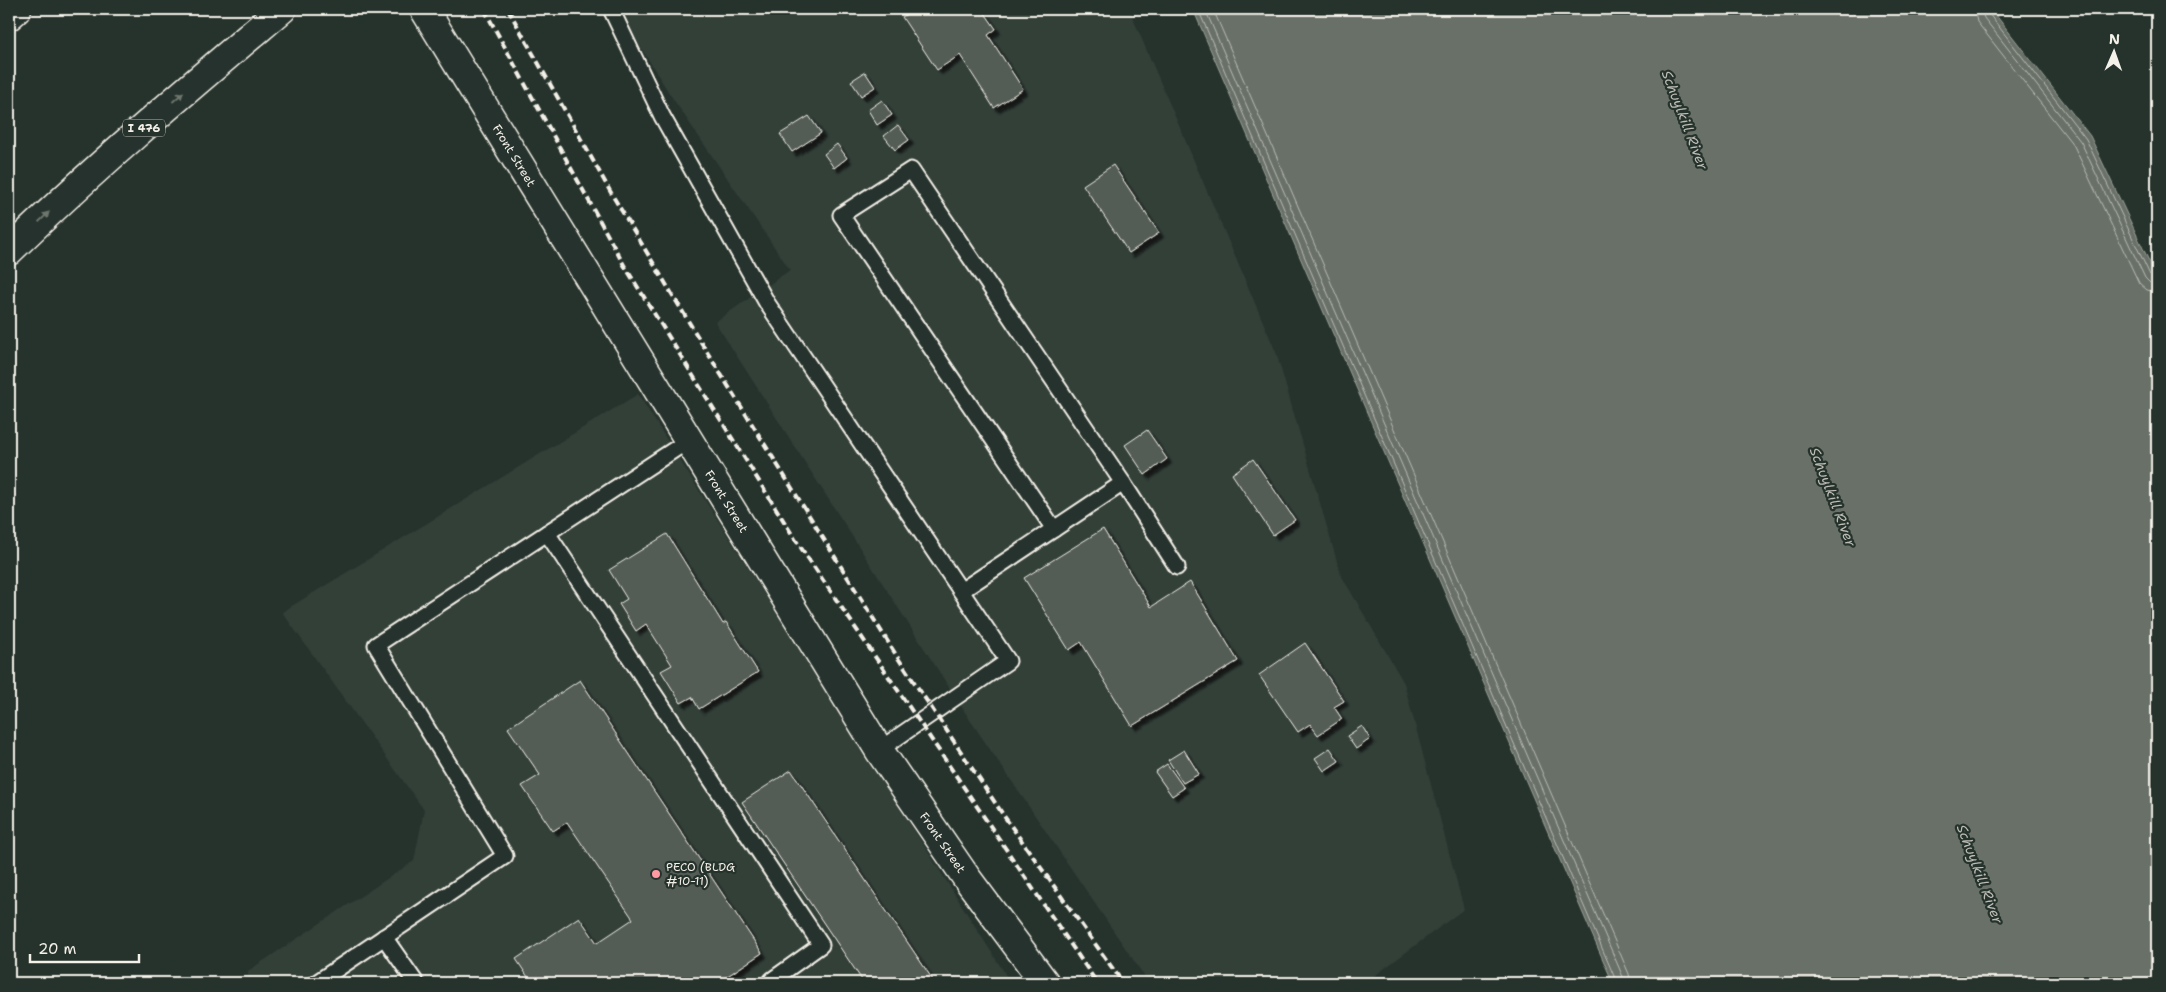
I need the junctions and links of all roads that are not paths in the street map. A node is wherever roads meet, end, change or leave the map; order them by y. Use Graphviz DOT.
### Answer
graph roads {
  1 [pos="17,9"];
  2 [pos="282,9"];
  3 [pos="424,9"];
  4 [pos="611,9"];
  5 [pos="9,16"];
  6 [pos="9,251"];
  7 [pos="689,440"];
  8 [pos="1123,483"];
  9 [pos="1054,529"];
  10 [pos="548,533"];
  11 [pos="1177,567"];
  12 [pos="961,591"];
  13 [pos="878,750"];
  14 [pos="384,937"];
  15 [pos="316,983"];
  16 [pos="416,983"];
  17 [pos="774,983"];
  18 [pos="1045,983"];
  1 -- 5 [label="main road"];
  6 -- 2 [label="main road, I 476, one-way"];
  3 -- 7 [label="main road, Front Street"];
  4 -- 12 [label="lane"];
  7 -- 10 [label="lane"];
  7 -- 13 [label="main road, Front Street"];
  8 -- 9 [label="lane"];
  8 -- 9 [label="lane"];
  8 -- 11 [label="lane"];
  9 -- 12 [label="lane"];
  10 -- 14 [label="lane"];
  10 -- 17 [label="lane"];
  12 -- 13 [label="lane"];
  13 -- 18 [label="main road, Front Street"];
  14 -- 15 [label="lane"];
  14 -- 16 [label="lane"];
}
